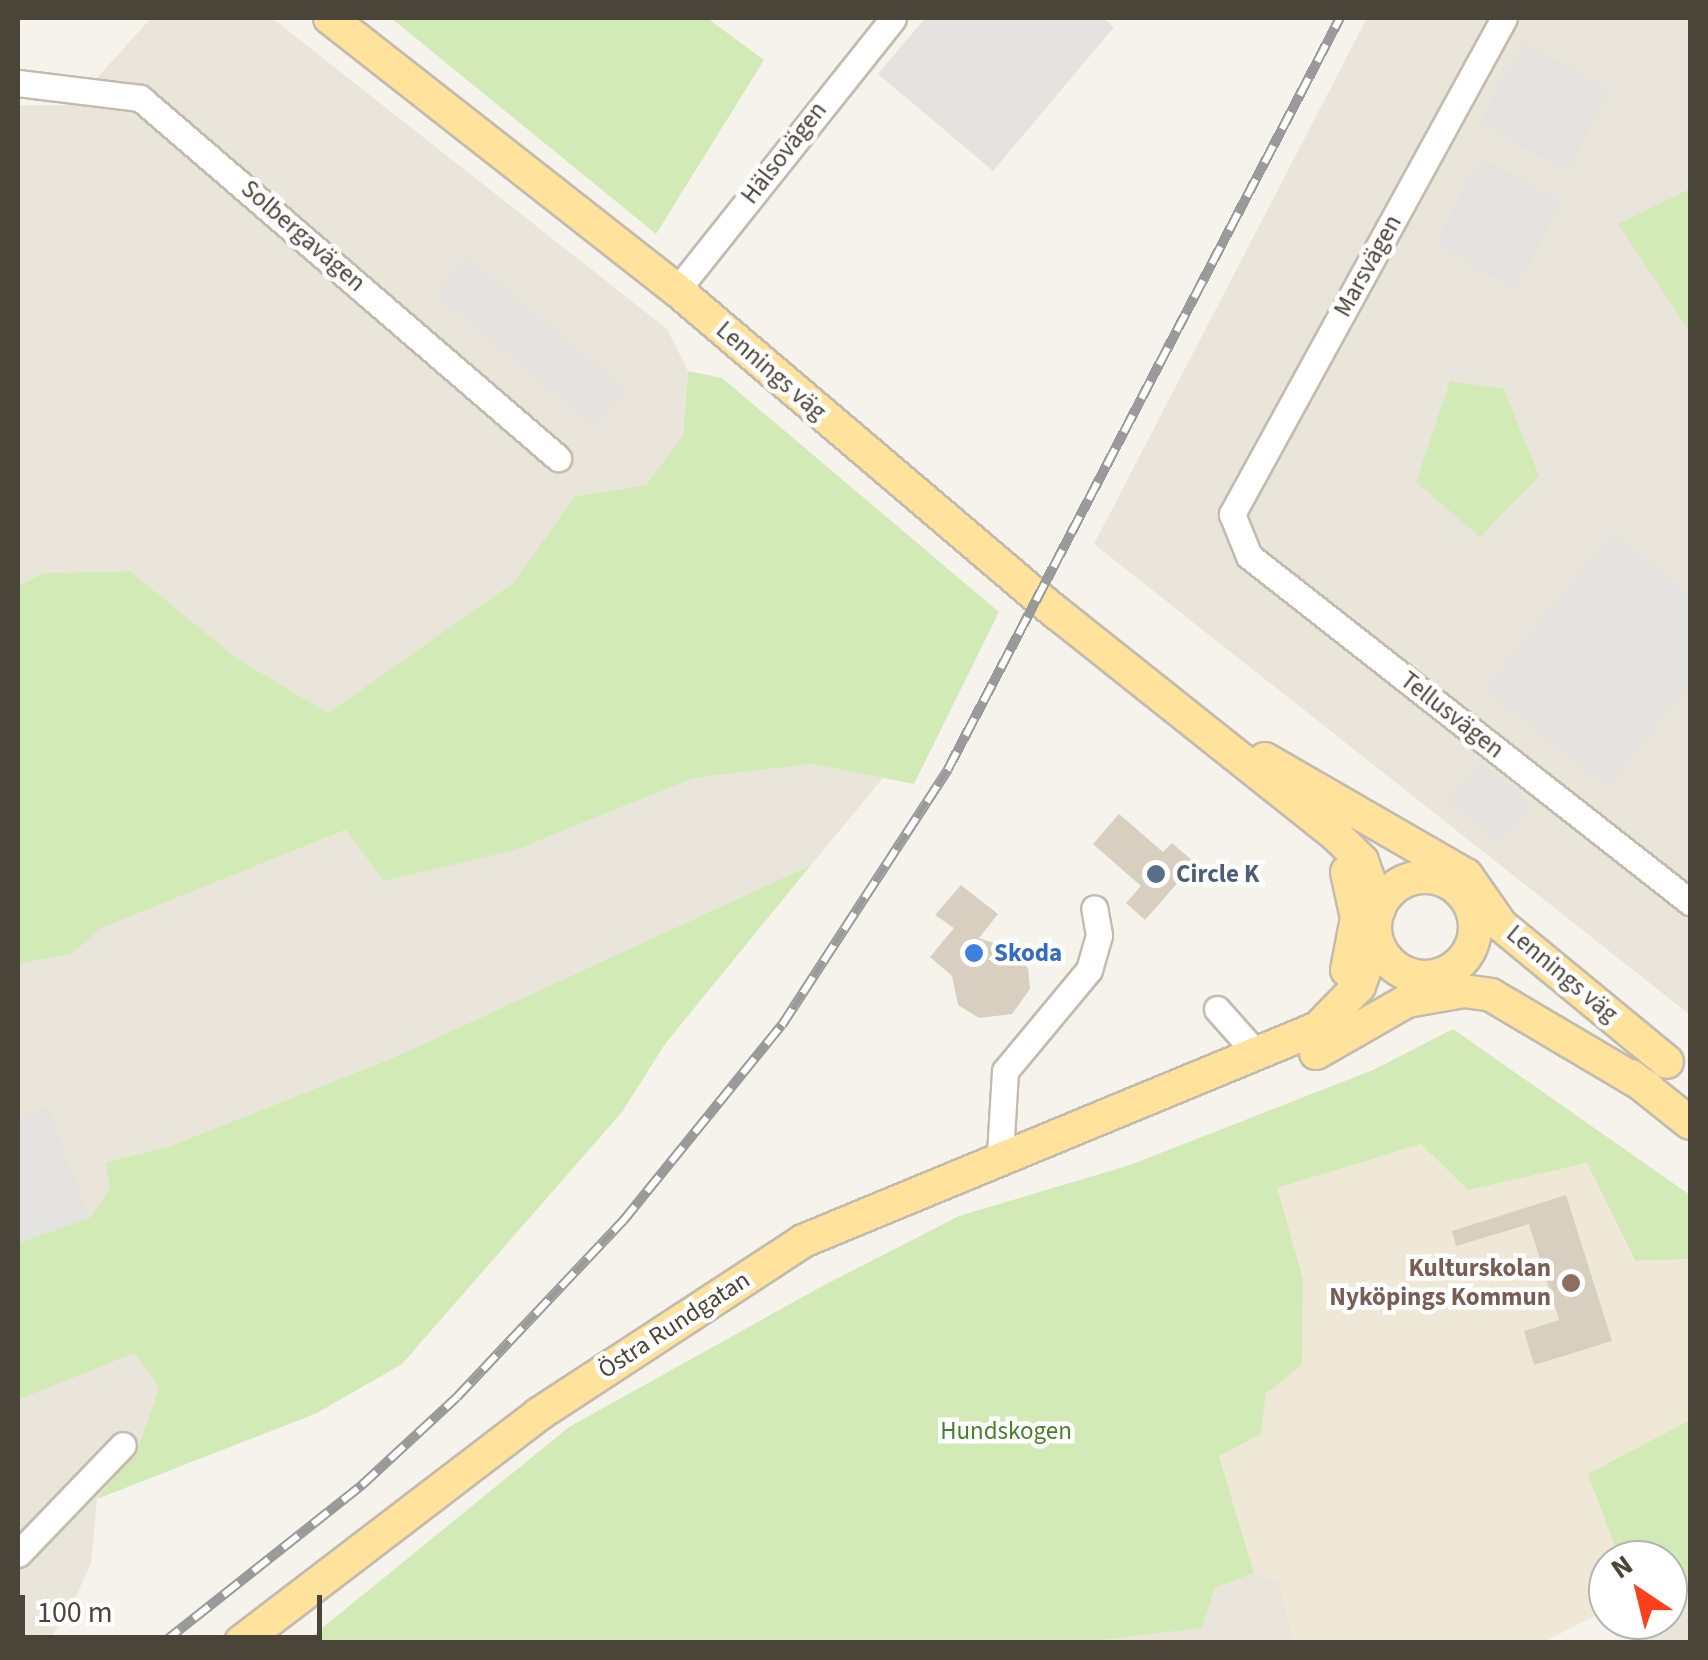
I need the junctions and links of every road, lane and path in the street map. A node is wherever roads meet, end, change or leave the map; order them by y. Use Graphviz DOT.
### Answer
graph roads {
  1 [pos="330,18"];
  2 [pos="893,18"];
  3 [pos="1504,18"];
  4 [pos="18,83"];
  5 [pos="678,290"];
  6 [pos="558,458"];
  7 [pos="1232,514"];
  8 [pos="1207,731"];
  9 [pos="1437,879"];
  10 [pos="1690,902"];
  11 [pos="1094,908"];
  12 [pos="1378,924"];
  13 [pos="1475,927"];
  14 [pos="1438,973"];
  15 [pos="1217,1009"];
  16 [pos="1256,1052"];
  17 [pos="1316,1053"];
  18 [pos="1668,1076"];
  19 [pos="1159,1099"];
  20 [pos="1690,1122"];
  21 [pos="1000,1155"];
  22 [pos="124,1445"];
  23 [pos="18,1554"];
  24 [pos="241,1642"];
  1 -- 5 [label="main road, Lennings väg"];
  2 -- 5 [label="street, Hälsovägen"];
  3 -- 7 [label="street, Marsvägen"];
  4 -- 6 [label="street, Solbergavägen"];
  5 -- 8 [label="main road, Lennings väg"];
  7 -- 10 [label="street, Tellusvägen"];
  8 -- 9 [label="main road, Lennings väg"];
  8 -- 12 [label="main road, Lennings väg"];
  8 -- 16 [label="main road"];
  8 -- 18 [label="main road, Lennings väg"];
  9 -- 12 [label="main road"];
  9 -- 13 [label="main road"];
  11 -- 21 [label="street"];
  12 -- 14 [label="main road"];
  12 -- 16 [label="main road, Östra Rundgatan"];
  13 -- 14 [label="main road"];
  13 -- 18 [label="main road, Lennings väg"];
  14 -- 17 [label="main road, Östra Rundgatan"];
  14 -- 18 [label="main road, Lennings väg"];
  15 -- 16 [label="street"];
  16 -- 19 [label="main road, Östra Rundgatan"];
  17 -- 18 [label="main road"];
  17 -- 19 [label="main road, Östra Rundgatan"];
  18 -- 20 [label="main road, Lennings väg"];
  19 -- 21 [label="main road, Östra Rundgatan"];
  21 -- 24 [label="main road, Östra Rundgatan"];
  22 -- 23 [label="street"];
}
